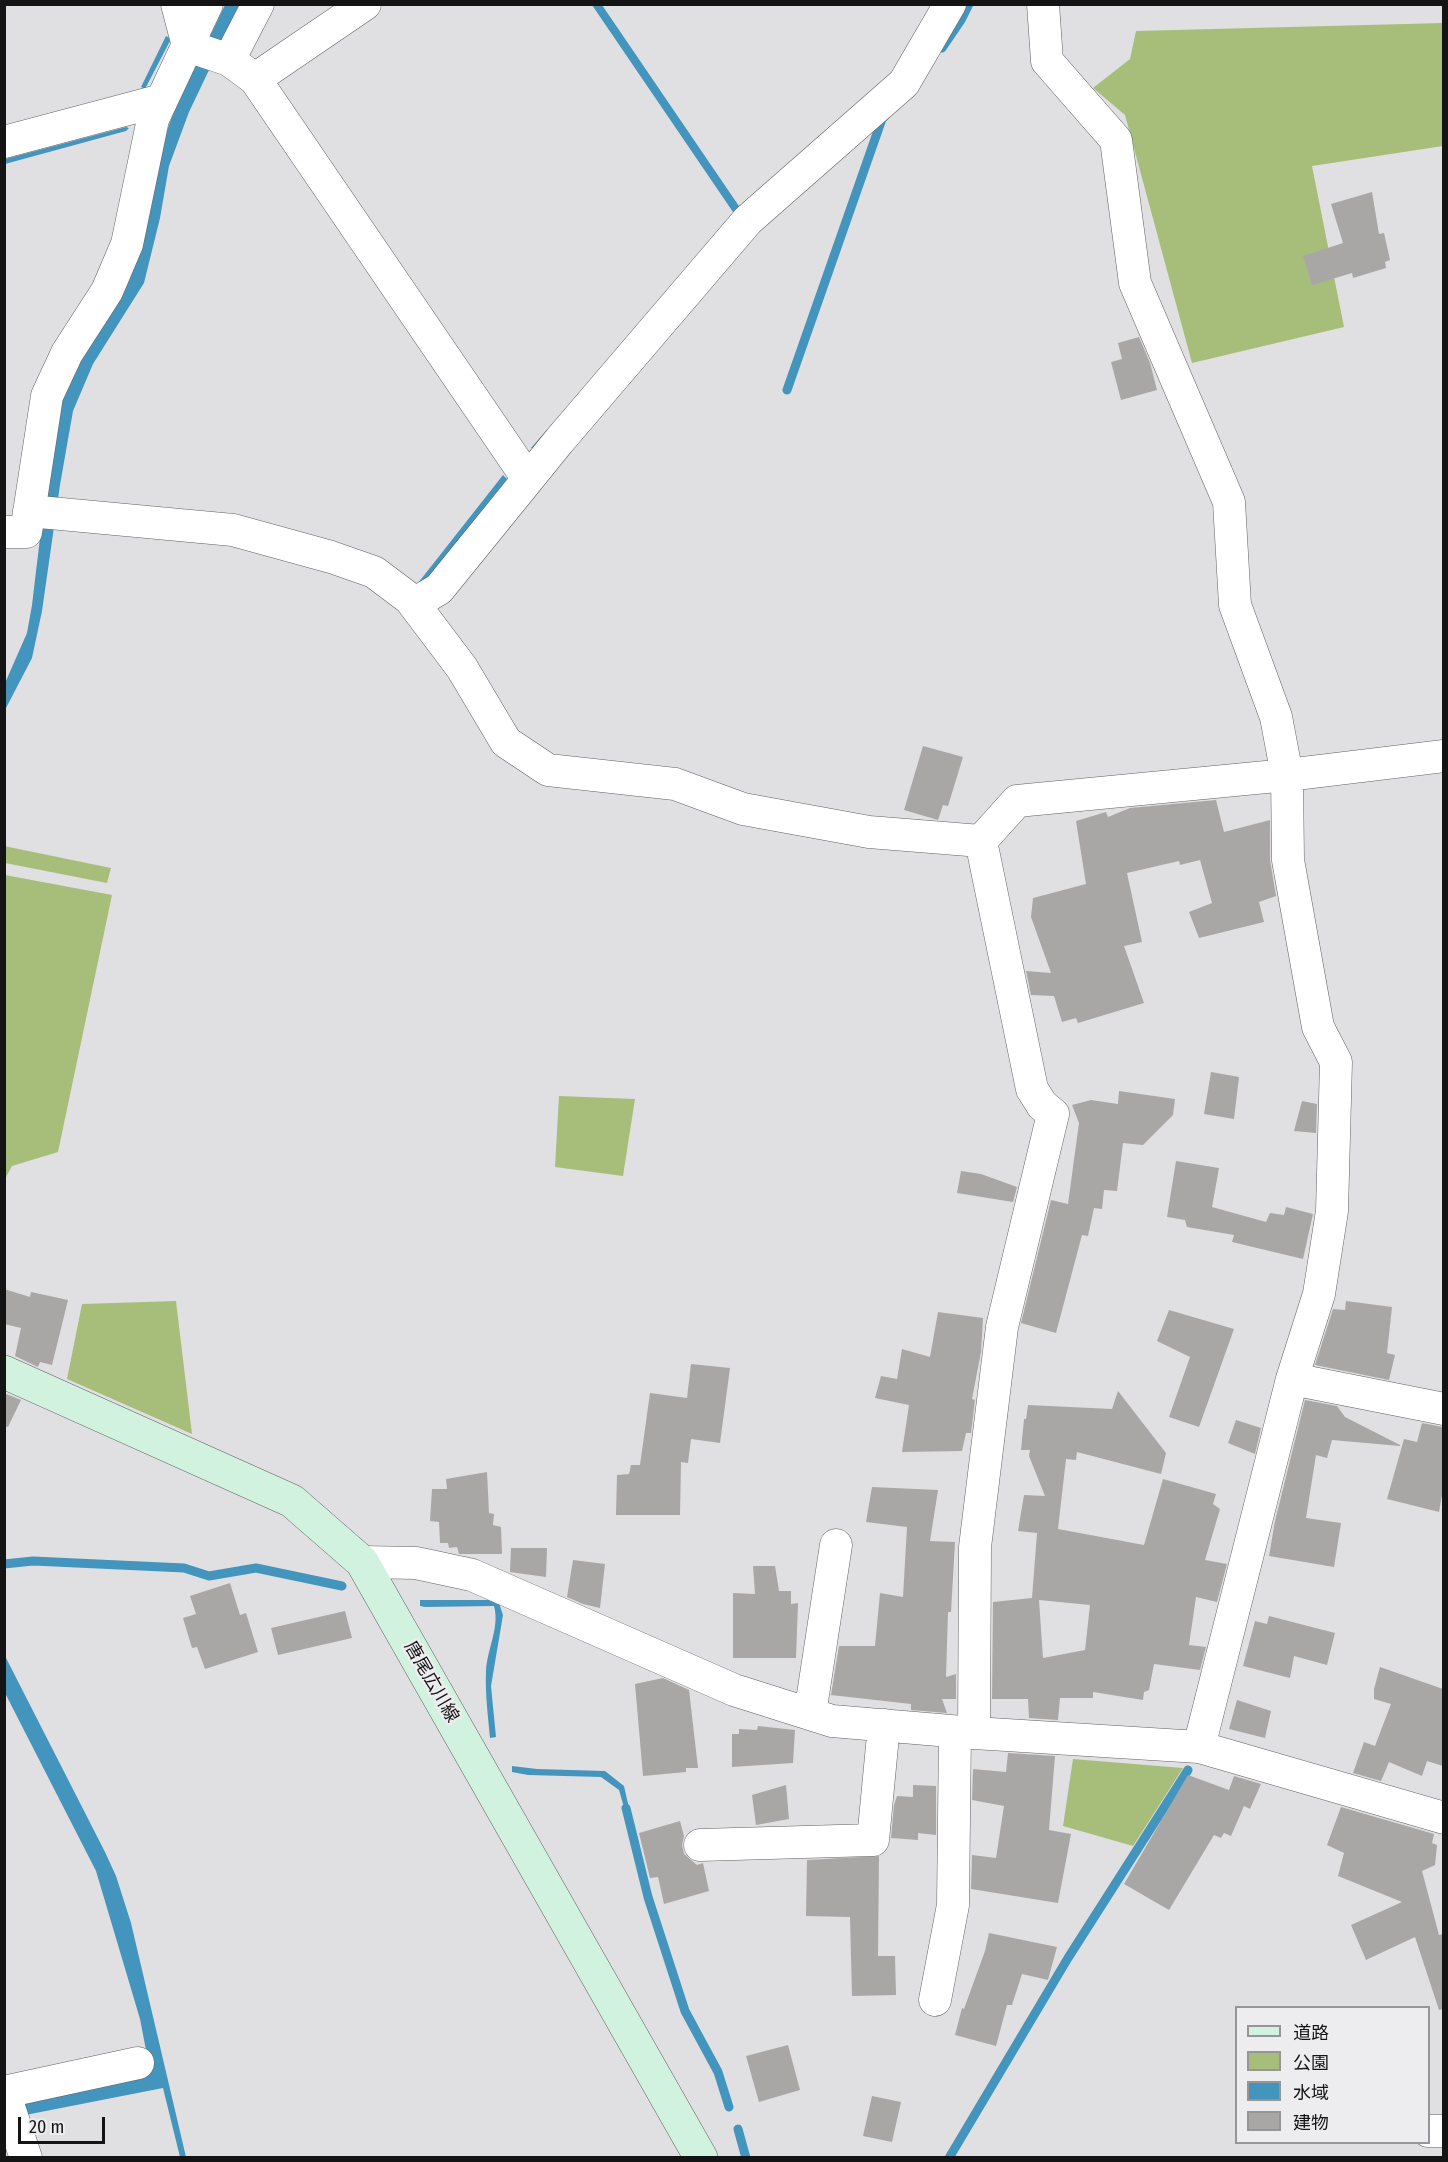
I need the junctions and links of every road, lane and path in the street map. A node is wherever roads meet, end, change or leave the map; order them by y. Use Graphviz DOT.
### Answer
graph roads {
  1 [pos="177,4"];
  2 [pos="207,4"];
  3 [pos="258,4"];
  4 [pos="365,4"];
  5 [pos="950,4"];
  6 [pos="1043,4"];
  7 [pos="209,53"];
  8 [pos="255,79"];
  9 [pos="162,100"];
  10 [pos="4,142"];
  11 [pos="528,479"];
  12 [pos="42,512"];
  13 [pos="4,532"];
  14 [pos="414,604"];
  15 [pos="1443,756"];
  16 [pos="1287,775"];
  17 [pos="981,841"];
  18 [pos="4,1372"];
  19 [pos="1292,1379"];
  20 [pos="1443,1409"];
  21 [pos="836,1545"];
  22 [pos="362,1562"];
  23 [pos="810,1714"];
  24 [pos="884,1725"];
  25 [pos="964,1732"];
  26 [pos="1199,1747"];
  27 [pos="1443,1818"];
  28 [pos="700,1845"];
  29 [pos="935,2000"];
  30 [pos="138,2063"];
  31 [pos="26,2157"];
  32 [pos="701,2157"];
  1 -- 7 [label="street"];
  2 -- 7 [label="street"];
  3 -- 7 [label="street"];
  4 -- 8 [label="street"];
  5 -- 11 [label="street"];
  6 -- 16 [label="street"];
  7 -- 8 [label="street"];
  7 -- 9 [label="street"];
  8 -- 11 [label="street"];
  9 -- 10 [label="street"];
  9 -- 12 [label="street"];
  11 -- 14 [label="street"];
  12 -- 13 [label="street"];
  12 -- 14 [label="street"];
  14 -- 17 [label="street"];
  15 -- 16 [label="street"];
  16 -- 17 [label="street"];
  16 -- 19 [label="street"];
  17 -- 25 [label="street"];
  18 -- 22 [label="main road, 唐尾広川線"];
  19 -- 20 [label="street"];
  19 -- 26 [label="street"];
  21 -- 23 [label="street"];
  22 -- 23 [label="street"];
  22 -- 32 [label="main road, 唐尾広川線"];
  23 -- 24 [label="street"];
  24 -- 25 [label="street"];
  24 -- 28 [label="street"];
  25 -- 26 [label="street"];
  25 -- 29 [label="street"];
  26 -- 27 [label="street"];
  30 -- 31 [label="street"];
}
